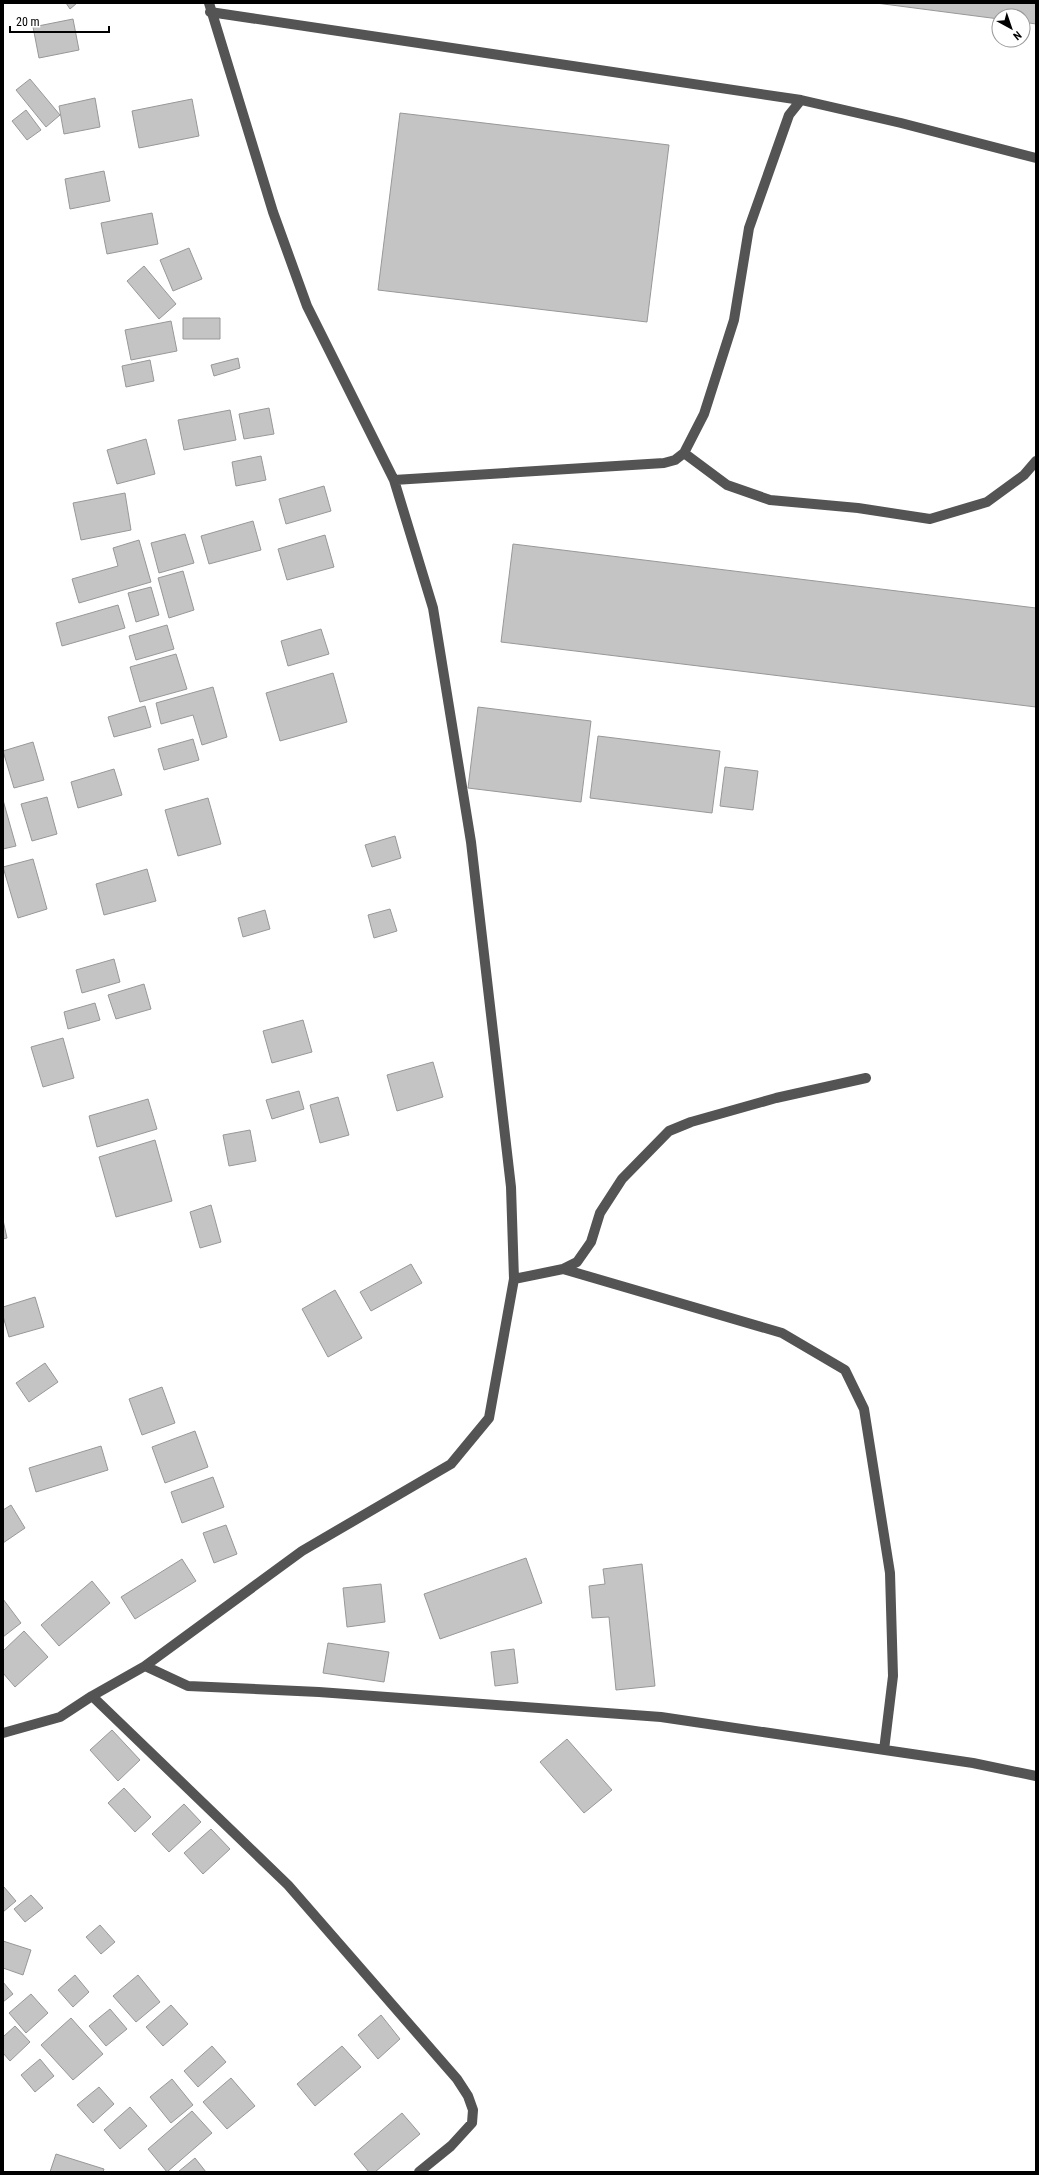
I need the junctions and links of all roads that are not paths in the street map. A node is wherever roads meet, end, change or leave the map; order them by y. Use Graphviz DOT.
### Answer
graph roads {
  1 [pos="209,8"];
  2 [pos="801,100"];
  3 [pos="1036,158"];
  4 [pos="684,453"];
  5 [pos="1036,461"];
  6 [pos="394,480"];
  7 [pos="866,1078"];
  8 [pos="563,1269"];
  9 [pos="514,1278"];
  10 [pos="145,1666"];
  11 [pos="92,1696"];
  12 [pos="3,1733"];
  13 [pos="884,1750"];
  14 [pos="1036,1776"];
  15 [pos="419,2172"];
  1 -- 2 [label="street"];
  1 -- 6 [label="street"];
  2 -- 3 [label="street"];
  2 -- 4 [label="street"];
  4 -- 5 [label="street"];
  4 -- 6 [label="street"];
  6 -- 9 [label="street"];
  7 -- 8 [label="street"];
  8 -- 9 [label="street"];
  8 -- 13 [label="street"];
  9 -- 10 [label="street"];
  10 -- 11 [label="street"];
  10 -- 13 [label="street"];
  11 -- 12 [label="street"];
  11 -- 15 [label="street"];
  13 -- 14 [label="street"];
}
